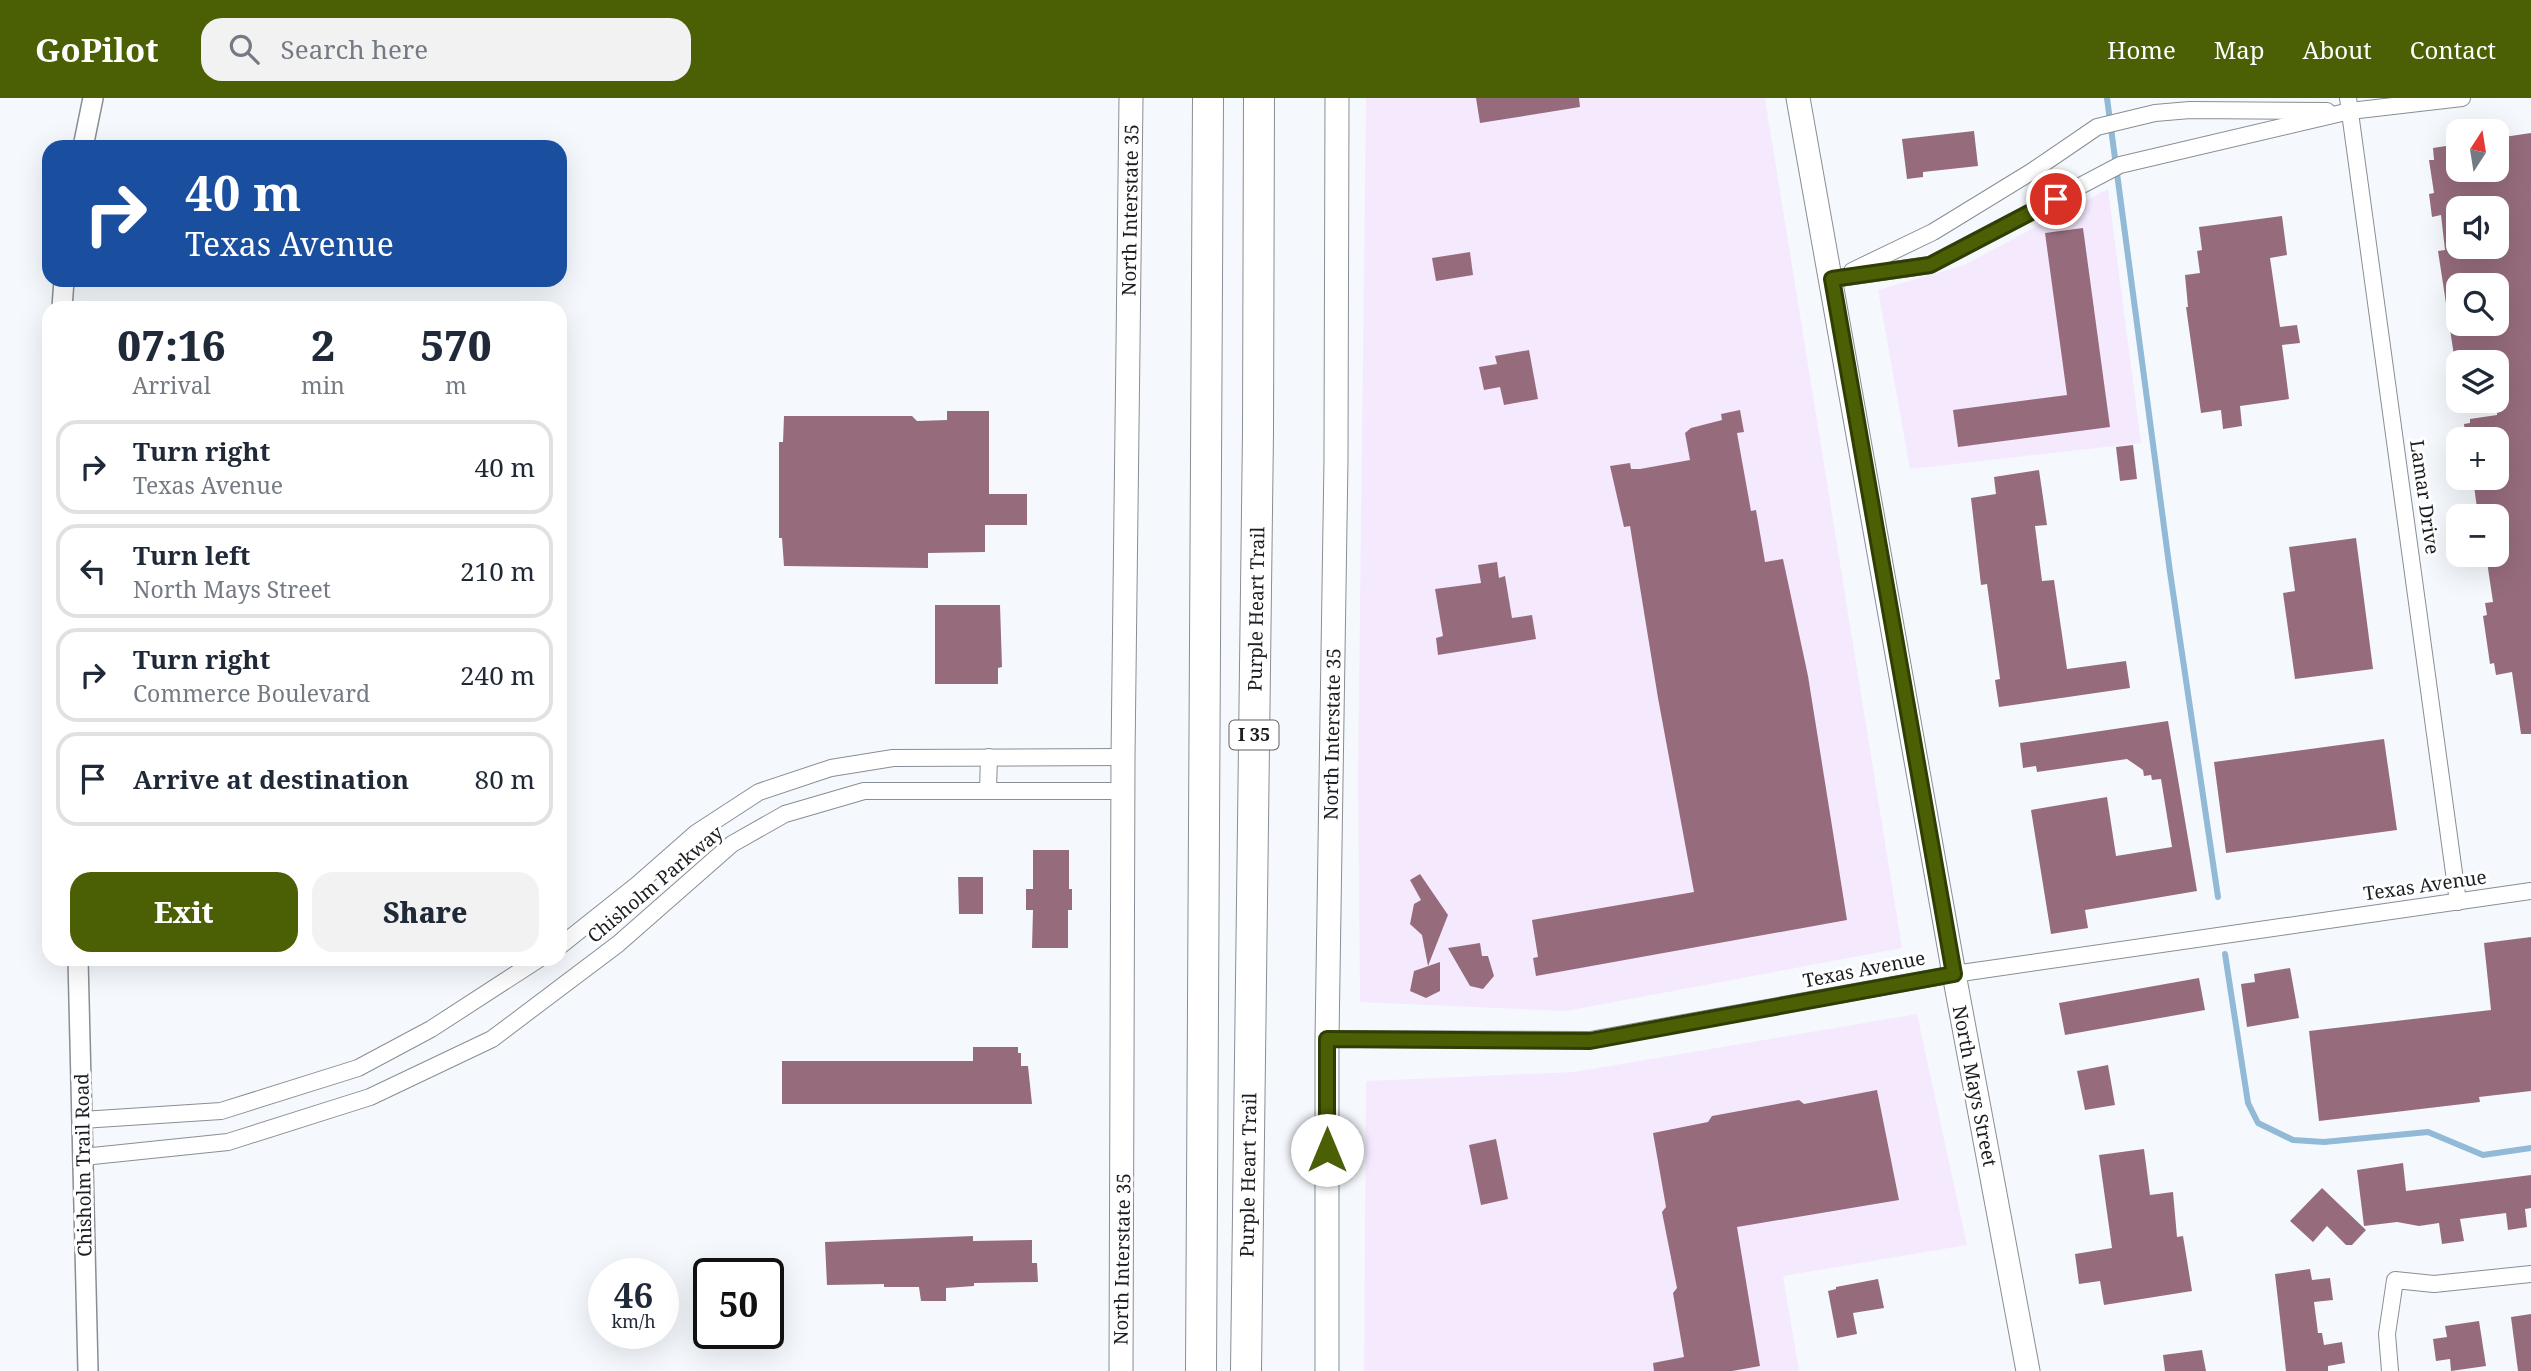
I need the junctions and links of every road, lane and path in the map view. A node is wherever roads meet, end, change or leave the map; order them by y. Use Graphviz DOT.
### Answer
graph roads {
  1 [pos="93,98"];
  2 [pos="1131,98"];
  3 [pos="1208,98"];
  4 [pos="1259,98"];
  5 [pos="1337,98"];
  6 [pos="1798,98"];
  7 [pos="2462,98"];
  8 [pos="2349,105"];
  9 [pos="84,140"];
  10 [pos="1832,279"];
  11 [pos="989,757"];
  12 [pos="1123,757"];
  13 [pos="988,790"];
  14 [pos="1123,791"];
  15 [pos="2531,891"];
  16 [pos="2458,902"];
  17 [pos="567,940"];
  18 [pos="78,966"];
  19 [pos="528,966"];
  20 [pos="1954,974"];
  21 [pos="1327,1039"];
  22 [pos="82,1120"];
  23 [pos="83,1157"];
  24 [pos="2531,1274"];
  25 [pos="88,1371"];
  26 [pos="1121,1371"];
  27 [pos="1201,1371"];
  28 [pos="1246,1371"];
  29 [pos="1327,1371"];
  30 [pos="2028,1371"];
  31 [pos="2390,1371"];
  1 -- 9 [label="street"];
  2 -- 12 [label="main road, North Interstate 35"];
  3 -- 27 [label="highway, I 35"];
  4 -- 28 [label="highway, Purple Heart Trail / I 35"];
  5 -- 21 [label="main road, North Interstate 35"];
  6 -- 10 [label="main road, North Mays Street"];
  7 -- 8 [label="street"];
  8 -- 10 [label="street"];
  8 -- 10 [label="street"];
  8 -- 16 [label="street, Lamar Drive"];
  10 -- 20 [label="main road, North Mays Street"];
  11 -- 12 [label="street, Chisholm Parkway"];
  11 -- 13 [label="street"];
  11 -- 17 [label="street, Chisholm Parkway"];
  12 -- 14 [label="main road, North Interstate 35"];
  13 -- 14 [label="street, Chisholm Parkway"];
  13 -- 23 [label="street, Chisholm Parkway"];
  14 -- 26 [label="main road, North Interstate 35"];
  15 -- 16 [label="street, Texas Avenue"];
  16 -- 20 [label="street, Texas Avenue"];
  18 -- 22 [label="street, Chisholm Trail Road"];
  19 -- 22 [label="street"];
  20 -- 21 [label="street, Texas Avenue"];
  20 -- 30 [label="main road, North Mays Street"];
  21 -- 29 [label="main road, North Interstate 35"];
  22 -- 23 [label="street, Chisholm Trail Road"];
  23 -- 25 [label="street, Chisholm Trail Road"];
  24 -- 31 [label="street"];
}
